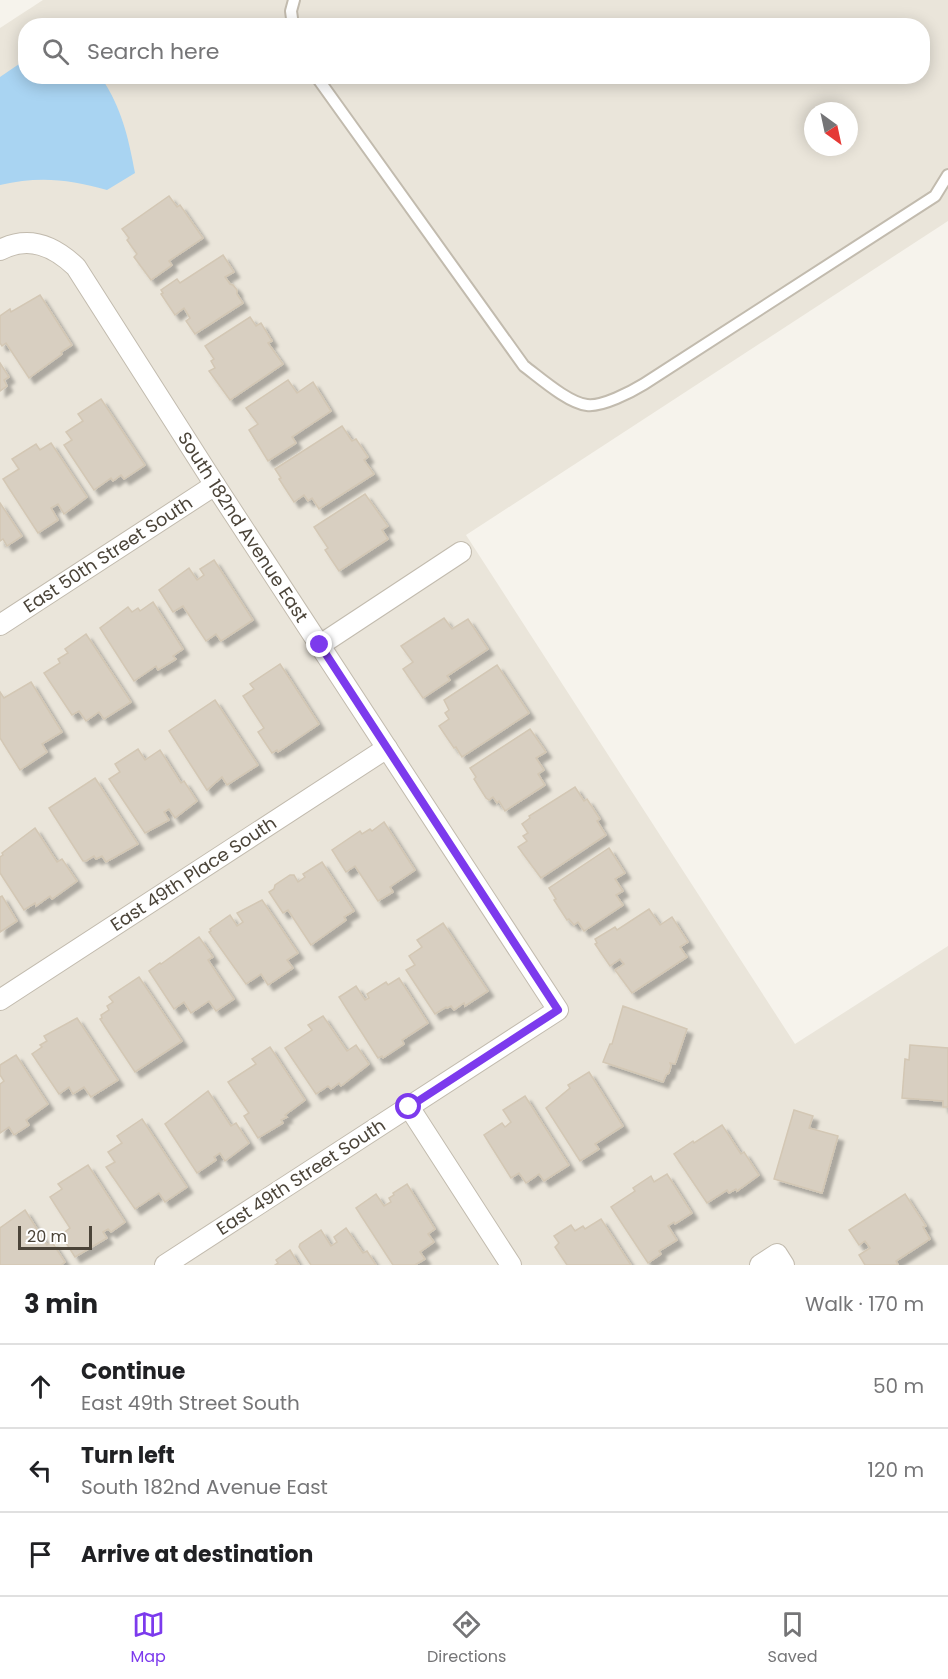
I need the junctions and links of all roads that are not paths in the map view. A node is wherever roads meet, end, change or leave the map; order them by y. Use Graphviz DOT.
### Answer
graph roads {
  1 [pos="294,0"];
  2 [pos="292,18"];
  3 [pos="322,84"];
  4 [pos="948,175"];
  5 [pos="0,250"];
  6 [pos="215,485"];
  7 [pos="461,552"];
  8 [pos="0,625"];
  9 [pos="320,645"];
  10 [pos="387,748"];
  11 [pos="0,1000"];
  12 [pos="558,1010"];
  13 [pos="409,1107"];
  14 [pos="165,1265"];
  15 [pos="511,1265"];
  1 -- 2 [label="lane"];
  3 -- 4 [label="lane"];
  5 -- 6 [label="street, South 182nd Avenue East"];
  6 -- 8 [label="street, East 50th Street South"];
  6 -- 9 [label="street, South 182nd Avenue East"];
  7 -- 9 [label="street"];
  9 -- 10 [label="street, South 182nd Avenue East"];
  10 -- 11 [label="street, East 49th Place South"];
  10 -- 12 [label="street, South 182nd Avenue East"];
  12 -- 13 [label="street, East 49th Street South"];
  13 -- 14 [label="street, East 49th Street South"];
  13 -- 15 [label="street"];
}
